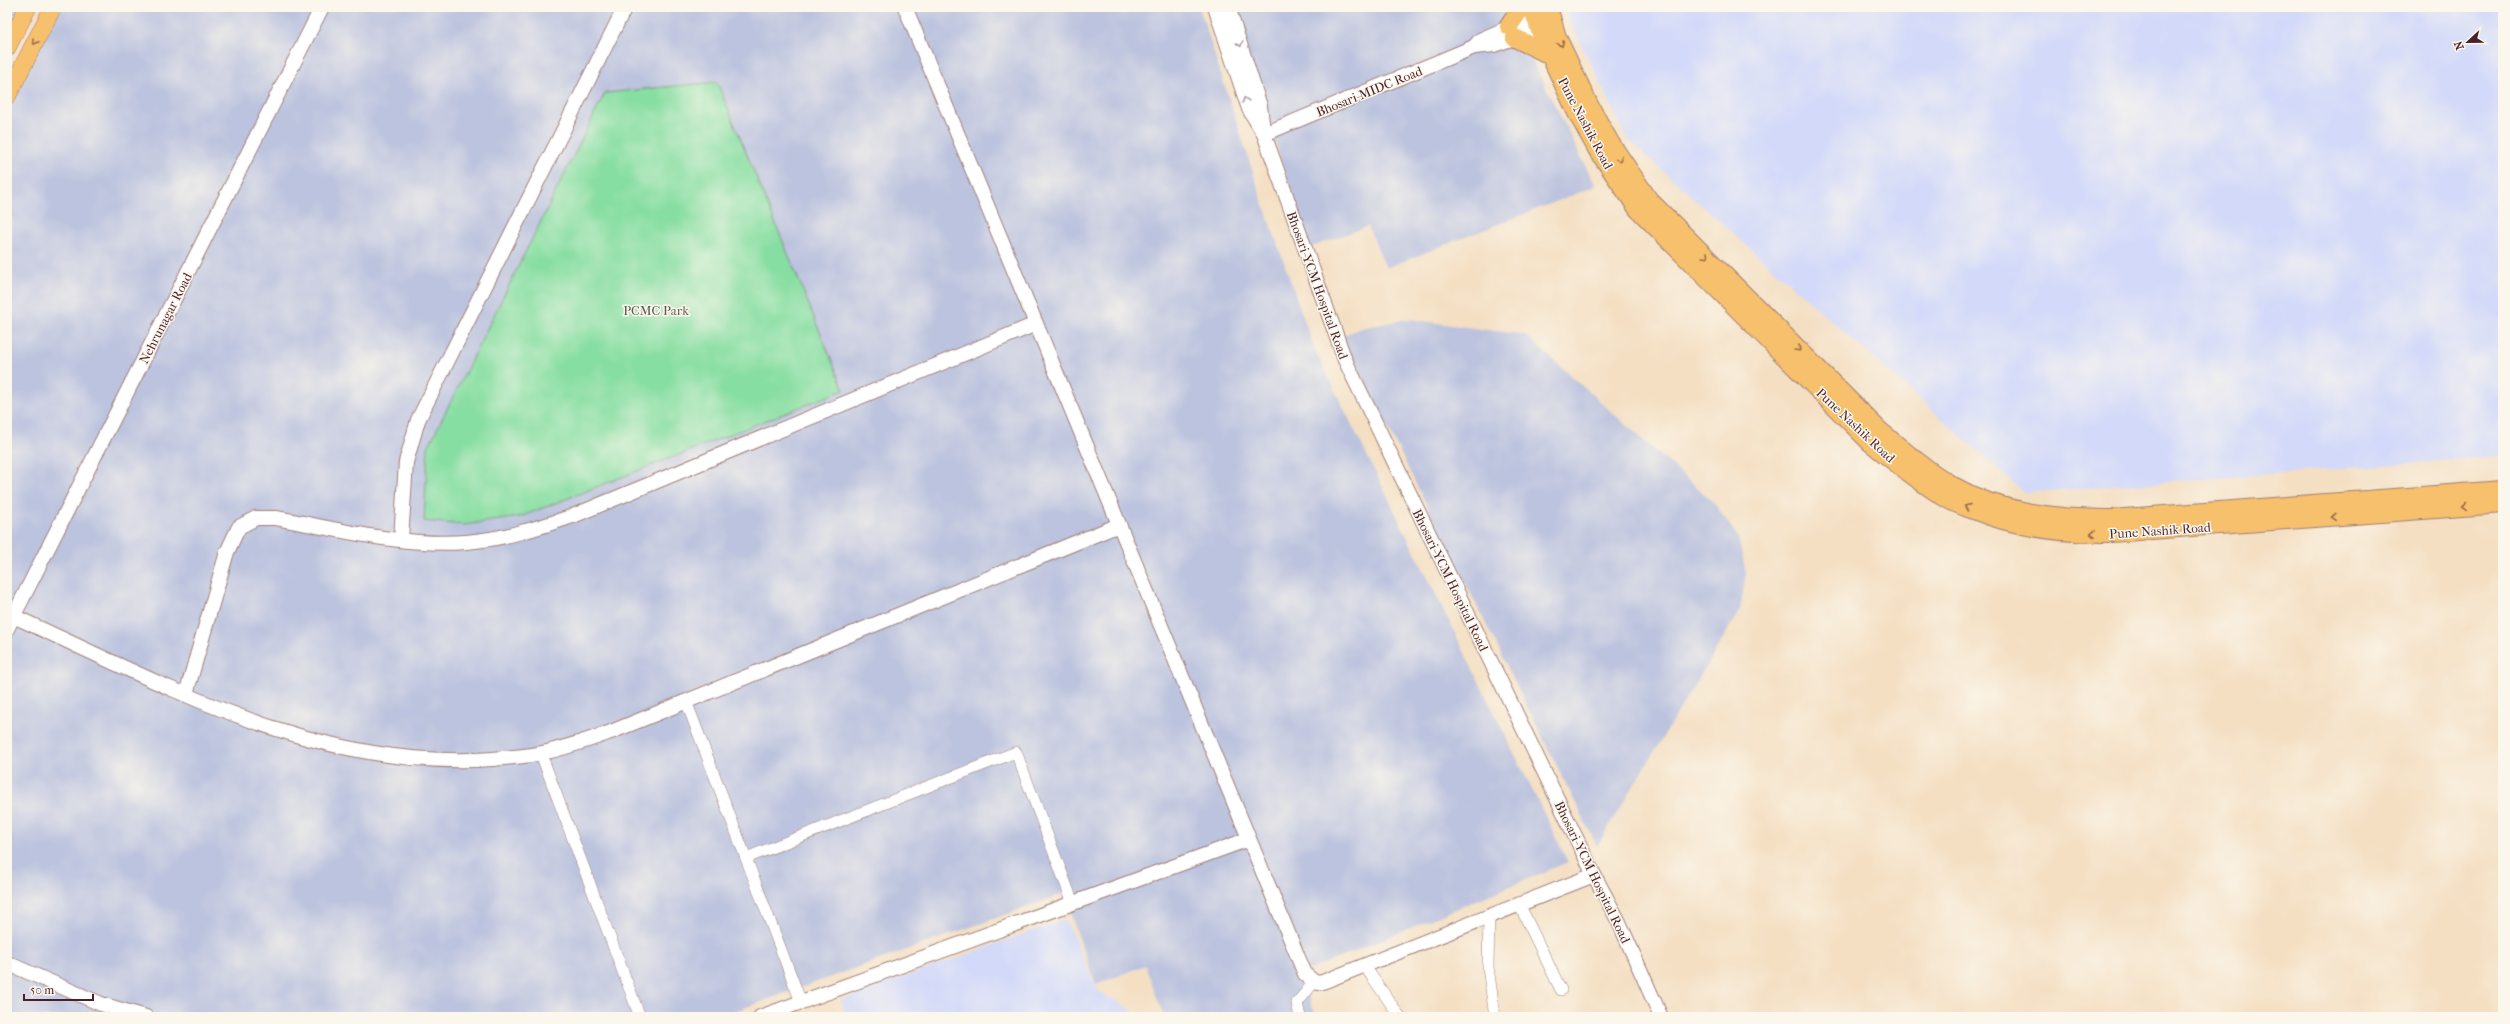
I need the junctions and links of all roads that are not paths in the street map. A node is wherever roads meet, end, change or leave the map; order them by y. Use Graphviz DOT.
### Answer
graph roads {
  1 [pos="28,7"];
  2 [pos="53,7"];
  3 [pos="322,7"];
  4 [pos="625,7"];
  5 [pos="905,7"];
  6 [pos="1215,7"];
  7 [pos="1228,7"];
  8 [pos="1540,14"];
  9 [pos="1512,32"];
  10 [pos="7,48"];
  11 [pos="1550,54"];
  12 [pos="7,96"];
  13 [pos="1264,134"];
  14 [pos="1036,324"];
  15 [pos="2503,490"];
  16 [pos="2503,504"];
  17 [pos="2387,506"];
  18 [pos="1119,525"];
  19 [pos="401,540"];
  20 [pos="13,616"];
  21 [pos="7,629"];
  22 [pos="186,694"];
  23 [pos="686,701"];
  24 [pos="540,754"];
  25 [pos="1248,839"];
  26 [pos="746,858"];
  27 [pos="1594,875"];
  28 [pos="1073,903"];
  29 [pos="1518,904"];
  30 [pos="1489,916"];
  31 [pos="7,963"];
  32 [pos="1364,965"];
  33 [pos="1314,982"];
  34 [pos="1561,990"];
  35 [pos="801,1002"];
  36 [pos="146,1017"];
  37 [pos="640,1017"];
  38 [pos="760,1017"];
  39 [pos="1300,1017"];
  40 [pos="1400,1017"];
  41 [pos="1495,1017"];
  42 [pos="1661,1017"];
  1 -- 10 [label="main road"];
  2 -- 12 [label="main road, one-way"];
  3 -- 20 [label="street, Nehrunagar Road"];
  4 -- 19 [label="street"];
  5 -- 14 [label="street"];
  13 -- 6 [label="street, one-way"];
  7 -- 13 [label="street, one-way"];
  8 -- 9 [label="highway"];
  8 -- 9 [label="street, Bhosari-MIDC Road"];
  8 -- 11 [label="highway, Pune Nashik Road"];
  8 -- 17 [label="highway, Pune Nashik Road, one-way"];
  9 -- 11 [label="highway"];
  9 -- 13 [label="street, Bhosari-MIDC Road"];
  17 -- 11 [label="highway, Pune Nashik Road, one-way"];
  13 -- 27 [label="street, Bhosari-YCM Hospital Road"];
  14 -- 18 [label="street"];
  14 -- 19 [label="street"];
  15 -- 17 [label="highway, Pune Nashik Road"];
  16 -- 17 [label="highway, Pune Nashik Road, one-way"];
  18 -- 23 [label="street"];
  18 -- 25 [label="street"];
  19 -- 22 [label="street"];
  20 -- 21 [label="street, Nehrunagar Road"];
  20 -- 22 [label="street"];
  22 -- 24 [label="street"];
  23 -- 24 [label="street"];
  23 -- 26 [label="street"];
  24 -- 37 [label="street"];
  25 -- 28 [label="street"];
  25 -- 33 [label="street"];
  26 -- 28 [label="street"];
  26 -- 35 [label="street"];
  27 -- 29 [label="street"];
  27 -- 42 [label="street, Bhosari-YCM Hospital Road"];
  28 -- 35 [label="street"];
  29 -- 30 [label="street"];
  29 -- 34 [label="street"];
  30 -- 32 [label="street"];
  30 -- 41 [label="street"];
  31 -- 36 [label="street"];
  32 -- 33 [label="street"];
  32 -- 40 [label="street"];
  33 -- 39 [label="street"];
  35 -- 38 [label="street"];
}
